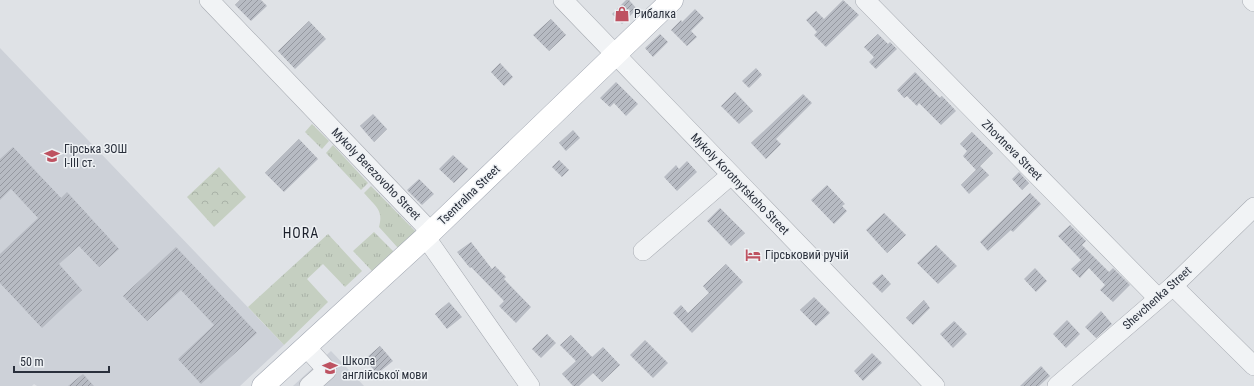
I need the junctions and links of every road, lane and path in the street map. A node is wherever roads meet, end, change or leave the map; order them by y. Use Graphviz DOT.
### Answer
graph roads {
  1 [pos="209,0"];
  2 [pos="563,0"];
  3 [pos="672,0"];
  4 [pos="866,0"];
  5 [pos="615,54"];
  6 [pos="731,175"];
  7 [pos="1254,207"];
  8 [pos="431,232"];
  9 [pos="642,251"];
  10 [pos="1173,286"];
  11 [pos="1158,298"];
  12 [pos="306,347"];
  13 [pos="1254,366"];
  14 [pos="263,386"];
  15 [pos="309,386"];
  16 [pos="530,386"];
  17 [pos="935,386"];
  18 [pos="1057,386"];
  1 -- 8 [label="street, Mykoly Berezovoho Street"];
  2 -- 5 [label="street, Mykoly Korotnytskoho Street"];
  3 -- 5 [label="main road, Tsentralna Street"];
  4 -- 11 [label="street, Zhovtneva Street"];
  5 -- 6 [label="street, Mykoly Korotnytskoho Street"];
  5 -- 8 [label="main road, Tsentralna Street"];
  6 -- 9 [label="street"];
  6 -- 17 [label="street, Mykoly Korotnytskoho Street"];
  7 -- 10 [label="street, Shevchenka Street"];
  8 -- 12 [label="main road, Tsentralna Street"];
  8 -- 16 [label="street"];
  10 -- 11 [label="street, Shevchenka Street"];
  10 -- 13 [label="street"];
  11 -- 18 [label="street, Shevchenka Street"];
  12 -- 14 [label="main road, Tsentralna Street"];
  12 -- 15 [label="street"];
}
